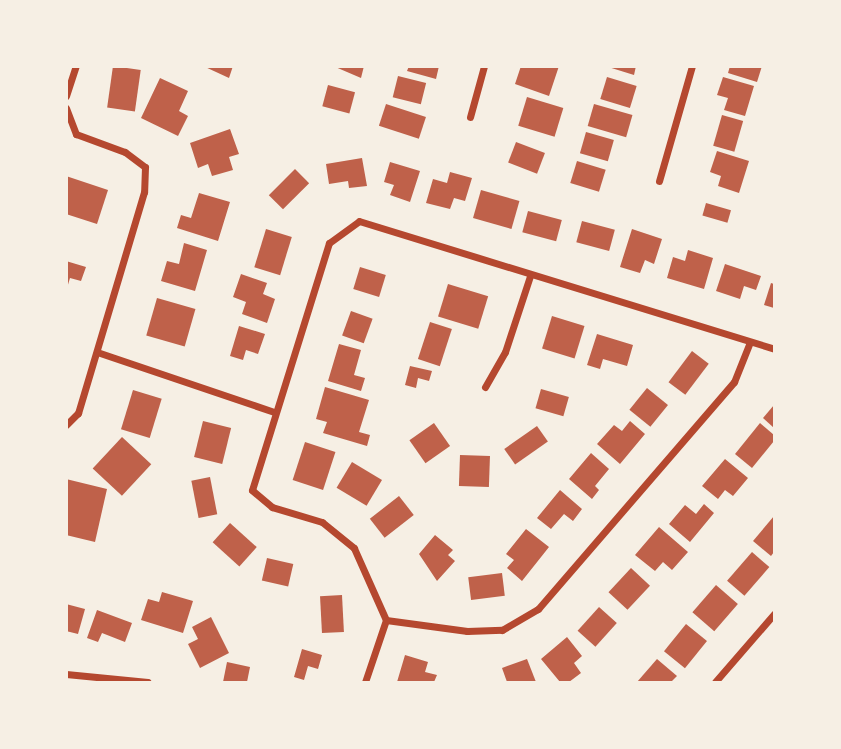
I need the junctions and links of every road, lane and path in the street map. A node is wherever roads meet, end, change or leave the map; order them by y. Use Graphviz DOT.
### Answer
graph roads {
  1 [pos="76,66"];
  2 [pos="484,66"];
  3 [pos="692,66"];
  4 [pos="66,96"];
  5 [pos="66,108"];
  6 [pos="470,117"];
  7 [pos="659,181"];
  8 [pos="530,276"];
  9 [pos="750,342"];
  10 [pos="775,349"];
  11 [pos="97,352"];
  12 [pos="485,387"];
  13 [pos="274,412"];
  14 [pos="66,425"];
  15 [pos="775,614"];
  16 [pos="386,621"];
  17 [pos="66,674"];
  18 [pos="148,682"];
  19 [pos="365,682"];
  20 [pos="715,682"];
  1 -- 4 [label="street"];
  2 -- 6 [label="street"];
  3 -- 7 [label="street"];
  5 -- 11 [label="street"];
  8 -- 9 [label="street"];
  8 -- 12 [label="street"];
  8 -- 13 [label="street"];
  9 -- 10 [label="street"];
  9 -- 16 [label="street"];
  11 -- 13 [label="street"];
  11 -- 14 [label="street"];
  13 -- 16 [label="street"];
  15 -- 20 [label="street"];
  16 -- 19 [label="street"];
  17 -- 18 [label="street"];
}
